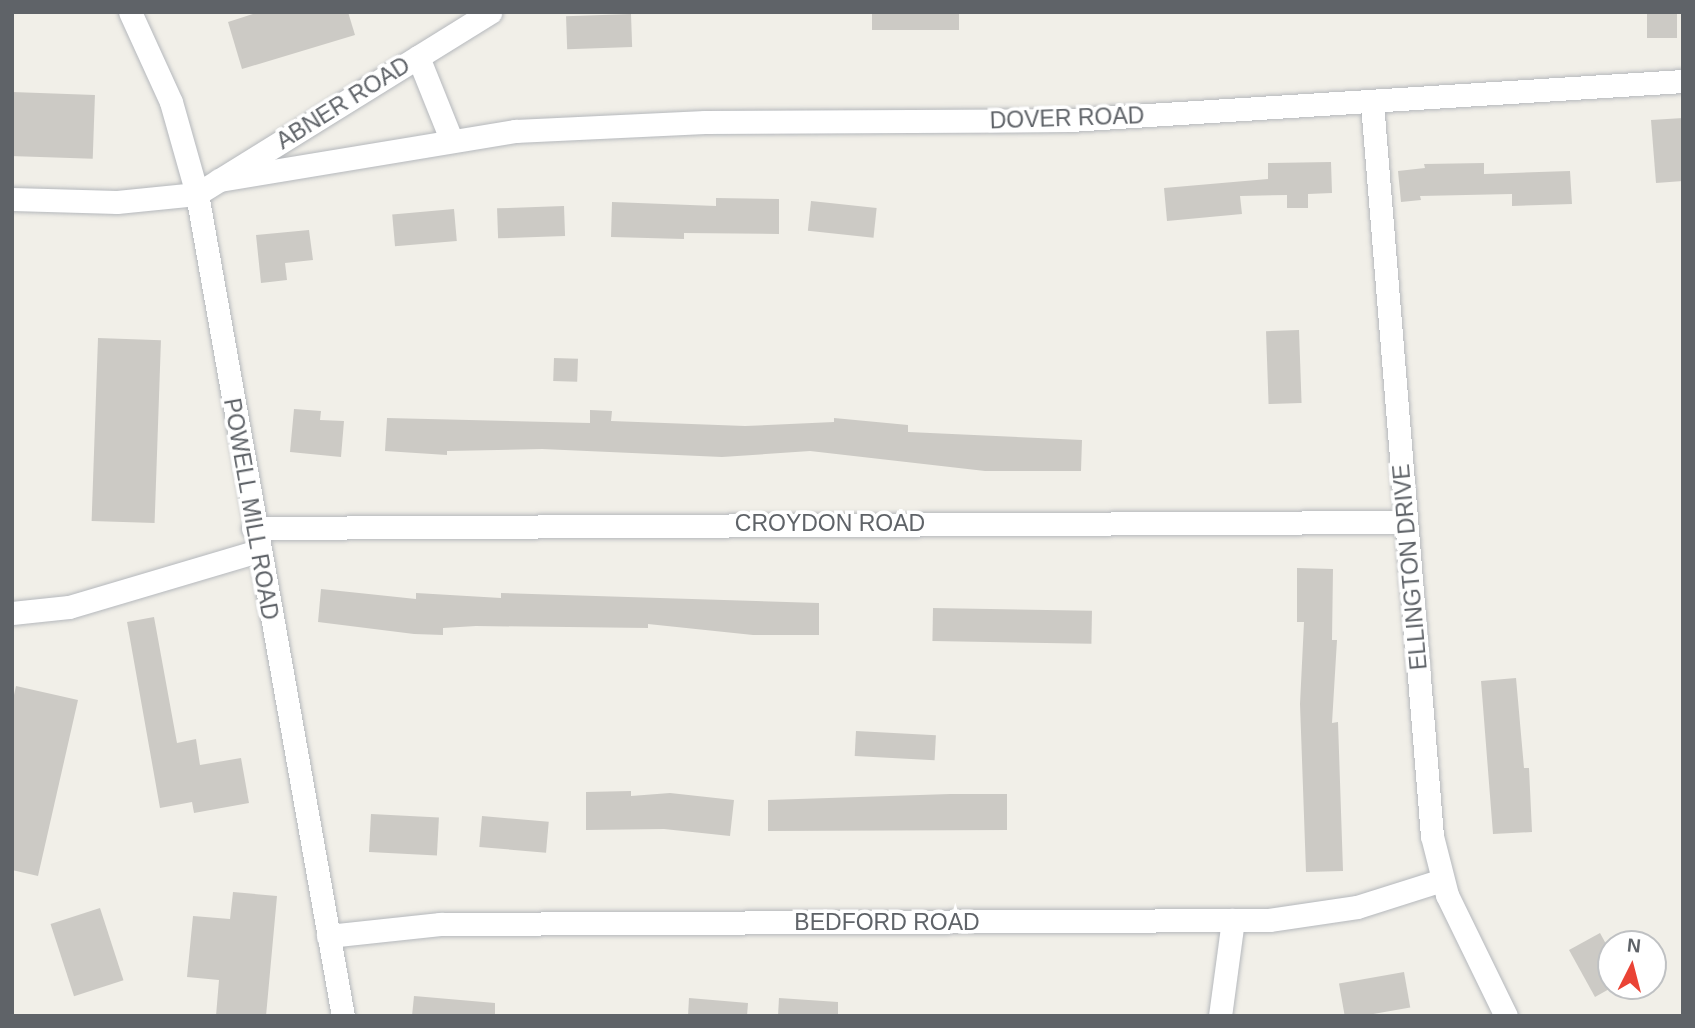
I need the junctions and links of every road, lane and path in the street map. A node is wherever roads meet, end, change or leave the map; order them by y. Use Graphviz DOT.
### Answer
graph roads {
  1 [pos="130,12"];
  2 [pos="490,12"];
  3 [pos="418,57"];
  4 [pos="1683,81"];
  5 [pos="1373,103"];
  6 [pos="451,139"];
  7 [pos="219,180"];
  8 [pos="197,194"];
  9 [pos="12,199"];
  10 [pos="1406,522"];
  11 [pos="254,528"];
  12 [pos="258,551"];
  13 [pos="12,614"];
  14 [pos="1442,880"];
  15 [pos="1233,920"];
  16 [pos="328,936"];
  17 [pos="343,1016"];
  18 [pos="1220,1016"];
  19 [pos="1506,1016"];
  1 -- 8 [label="street, POWELL MILL ROAD"];
  2 -- 3 [label="street, ABNER ROAD"];
  3 -- 6 [label="street"];
  3 -- 7 [label="street, ABNER ROAD"];
  4 -- 5 [label="street, DOVER ROAD"];
  5 -- 6 [label="street, DOVER ROAD"];
  5 -- 10 [label="street, ELLINGTON DRIVE"];
  6 -- 7 [label="street, DOVER ROAD"];
  7 -- 8 [label="street, ABNER ROAD"];
  8 -- 9 [label="street"];
  8 -- 11 [label="street, POWELL MILL ROAD"];
  10 -- 11 [label="street, CROYDON ROAD"];
  10 -- 14 [label="street, ELLINGTON DRIVE"];
  11 -- 12 [label="street, POWELL MILL ROAD"];
  12 -- 13 [label="street"];
  12 -- 16 [label="street, POWELL MILL ROAD"];
  14 -- 15 [label="street, BEDFORD ROAD"];
  14 -- 19 [label="street, ELLINGTON DRIVE"];
  15 -- 16 [label="street, BEDFORD ROAD"];
  15 -- 18 [label="street"];
  16 -- 17 [label="street, POWELL MILL ROAD"];
}
